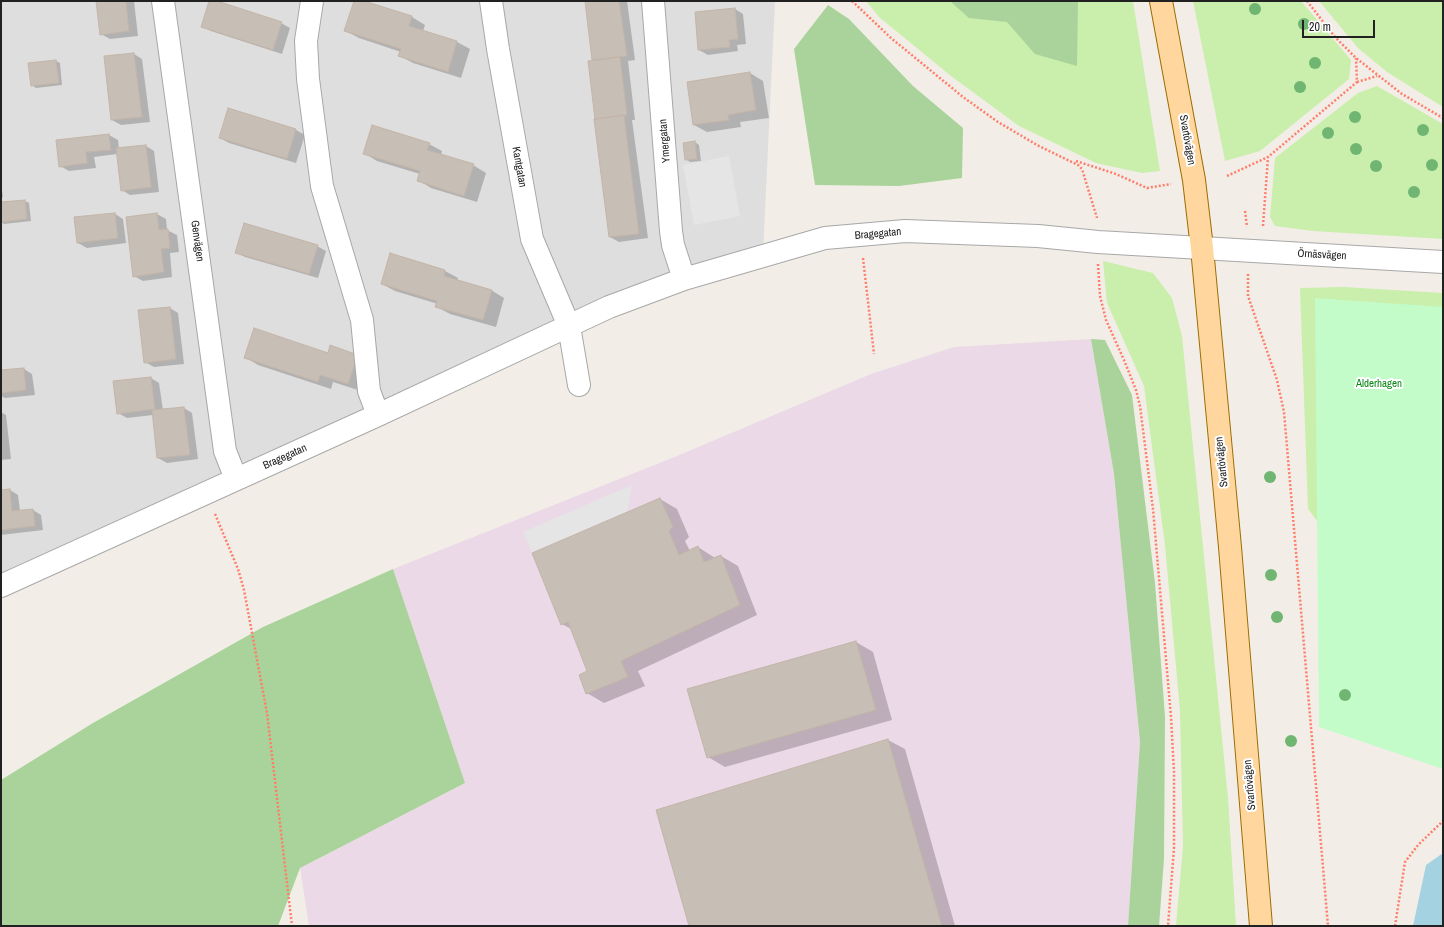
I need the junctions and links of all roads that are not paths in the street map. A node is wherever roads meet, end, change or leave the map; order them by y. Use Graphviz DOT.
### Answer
graph roads {
  1 [pos="163,1"];
  2 [pos="312,1"];
  3 [pos="491,1"];
  4 [pos="653,1"];
  5 [pos="1162,1"];
  6 [pos="1202,248"];
  7 [pos="1443,262"];
  8 [pos="684,279"];
  9 [pos="569,326"];
  10 [pos="579,385"];
  11 [pos="378,415"];
  12 [pos="236,479"];
  13 [pos="1,586"];
  14 [pos="1261,926"];
  1 -- 12 [label="street, Genvägen"];
  2 -- 11 [label="street"];
  3 -- 9 [label="street, Kantgatan"];
  4 -- 8 [label="street, Ymergatan"];
  5 -- 6 [label="main road, Svartövägen"];
  6 -- 7 [label="street, Örnäsvägen"];
  6 -- 8 [label="street, Bragegatan"];
  6 -- 14 [label="main road, Svartövägen"];
  8 -- 9 [label="street, Bragegatan"];
  9 -- 10 [label="street"];
  9 -- 11 [label="street, Bragegatan"];
  11 -- 12 [label="street, Bragegatan"];
  12 -- 13 [label="street, Bragegatan"];
}
